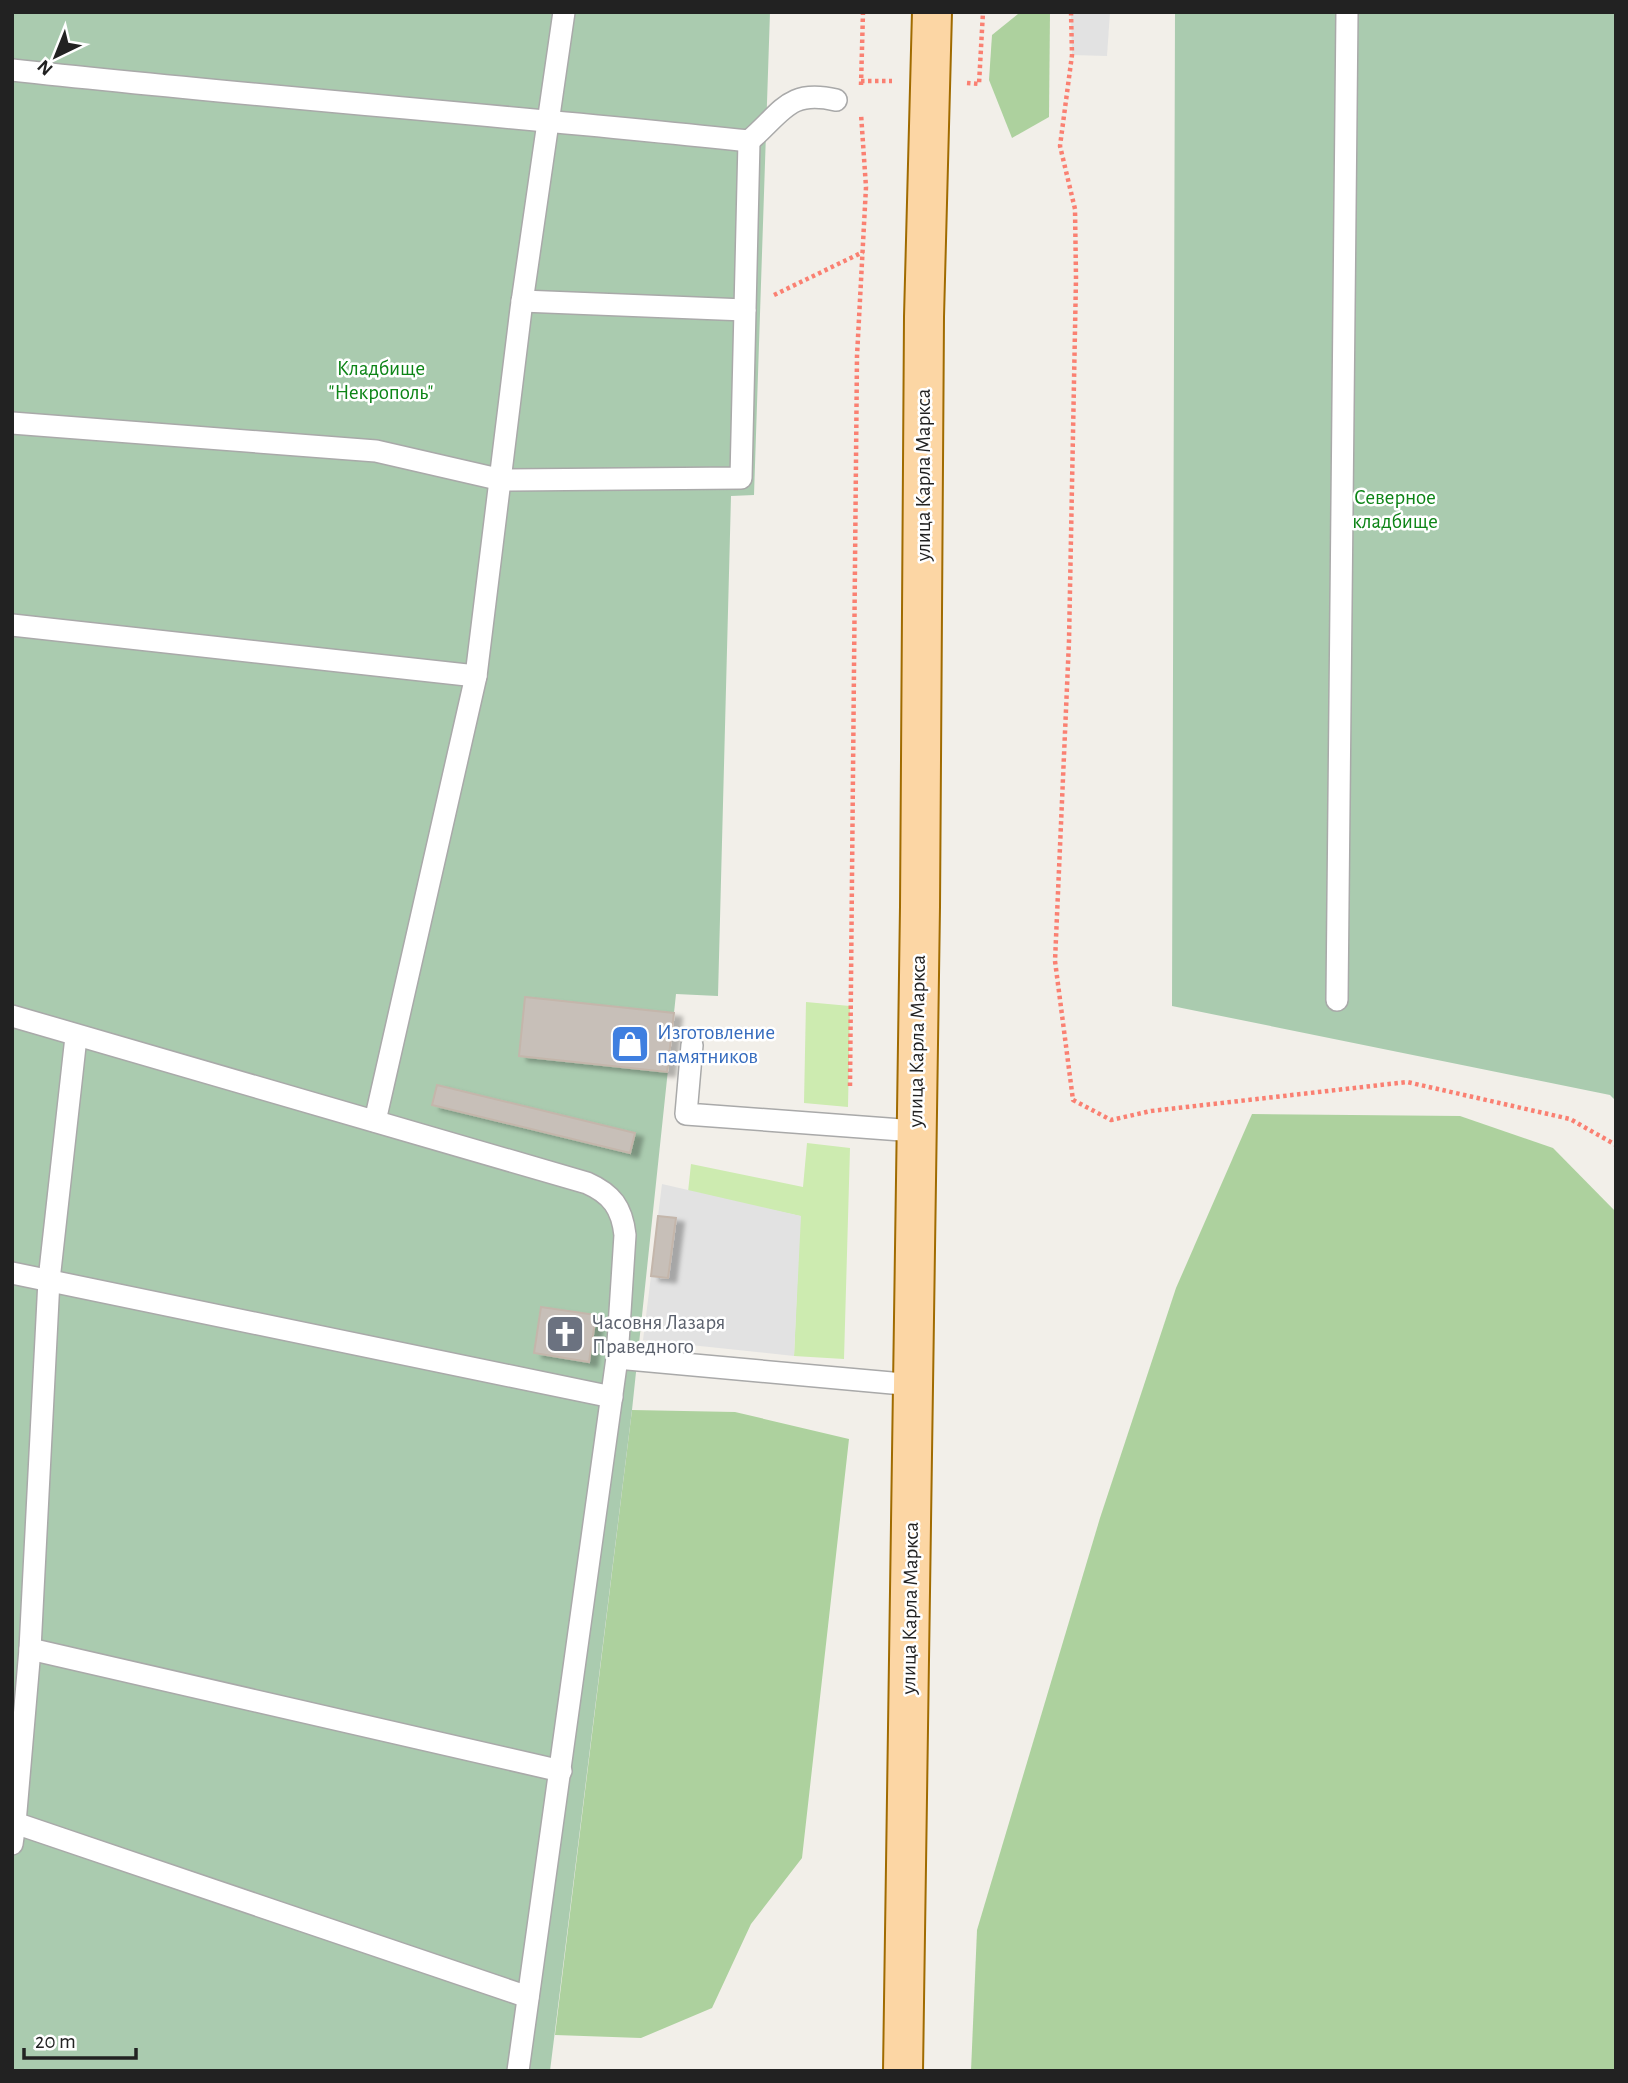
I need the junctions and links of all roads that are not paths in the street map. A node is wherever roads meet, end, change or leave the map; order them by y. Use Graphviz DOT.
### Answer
graph roads {
  1 [pos="564,12"];
  2 [pos="932,12"];
  3 [pos="1347,12"];
  4 [pos="12,70"];
  5 [pos="836,100"];
  6 [pos="548,119"];
  7 [pos="749,141"];
  8 [pos="522,301"];
  9 [pos="745,310"];
  10 [pos="12,423"];
  11 [pos="502,480"];
  12 [pos="12,625"];
  13 [pos="476,676"];
  14 [pos="1337,1000"];
  15 [pos="12,1016"];
  16 [pos="76,1037"];
  17 [pos="692,1045"];
  18 [pos="374,1121"];
  19 [pos="915,1131"];
  20 [pos="12,1273"];
  21 [pos="49,1280"];
  22 [pos="617,1358"];
  23 [pos="914,1385"];
  24 [pos="612,1397"];
  25 [pos="22,1610"];
  26 [pos="30,1649"];
  27 [pos="561,1771"];
  28 [pos="13,1833"];
  29 [pos="528,1997"];
  30 [pos="518,2071"];
  31 [pos="903,2071"];
  1 -- 6 [label="lane"];
  2 -- 19 [label="main road, улица Карла Маркса"];
  3 -- 14 [label="lane"];
  4 -- 6 [label="lane"];
  5 -- 7 [label="lane"];
  6 -- 7 [label="lane"];
  6 -- 8 [label="lane"];
  7 -- 9 [label="lane"];
  8 -- 9 [label="lane"];
  8 -- 11 [label="lane"];
  9 -- 11 [label="lane"];
  10 -- 11 [label="lane"];
  11 -- 13 [label="lane"];
  12 -- 13 [label="lane"];
  13 -- 18 [label="lane"];
  15 -- 16 [label="lane"];
  16 -- 18 [label="lane"];
  16 -- 21 [label="lane"];
  17 -- 19 [label="lane"];
  18 -- 22 [label="lane"];
  19 -- 23 [label="main road, улица Карла Маркса"];
  20 -- 21 [label="lane"];
  21 -- 24 [label="lane"];
  21 -- 25 [label="lane"];
  22 -- 23 [label="lane"];
  22 -- 24 [label="lane"];
  23 -- 31 [label="main road, улица Карла Маркса"];
  24 -- 27 [label="lane"];
  25 -- 26 [label="lane"];
  26 -- 27 [label="lane"];
  26 -- 28 [label="lane"];
  27 -- 29 [label="lane"];
  28 -- 29 [label="lane"];
  29 -- 30 [label="lane"];
}
